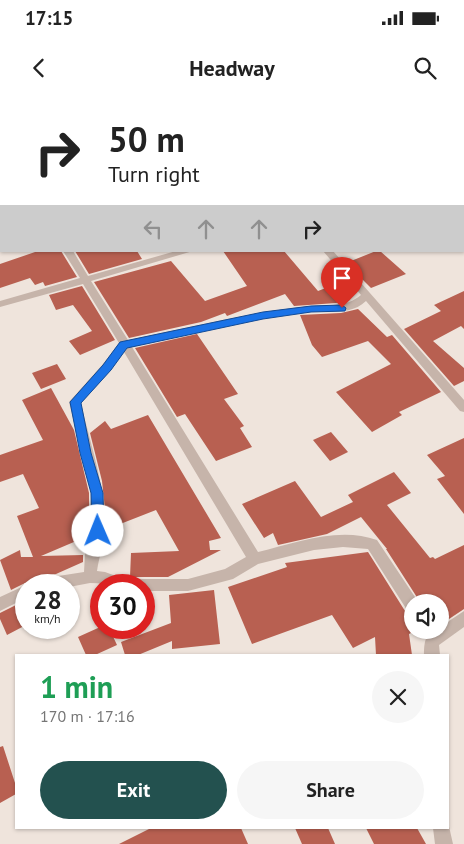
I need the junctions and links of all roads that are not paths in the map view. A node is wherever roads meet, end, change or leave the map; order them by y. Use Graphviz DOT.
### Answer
graph roads {
  1 [pos="69,252"];
  2 [pos="185,252"];
  3 [pos="329,252"];
  4 [pos="86,281"];
  5 [pos="367,295"];
  6 [pos="0,304"];
  7 [pos="124,345"];
  8 [pos="464,408"];
  9 [pos="255,560"];
  10 [pos="90,574"];
  11 [pos="90,577"];
  12 [pos="80,579"];
  13 [pos="155,585"];
  14 [pos="405,594"];
  15 [pos="15,596"];
  16 [pos="0,604"];
  17 [pos="464,618"];
  18 [pos="431,642"];
  19 [pos="442,829"];
  20 [pos="444,844"];
  1 -- 4 [label="street"];
  2 -- 4 [label="street"];
  3 -- 5 [label="street"];
  4 -- 6 [label="street"];
  4 -- 7 [label="street"];
  5 -- 7 [label="street"];
  5 -- 8 [label="street"];
  7 -- 9 [label="street"];
  7 -- 10 [label="street"];
  9 -- 13 [label="street"];
  9 -- 14 [label="street"];
  11 -- 12 [label="street"];
  15 -- 16 [label="street"];
  17 -- 18 [label="street"];
  19 -- 20 [label="street"];
}
